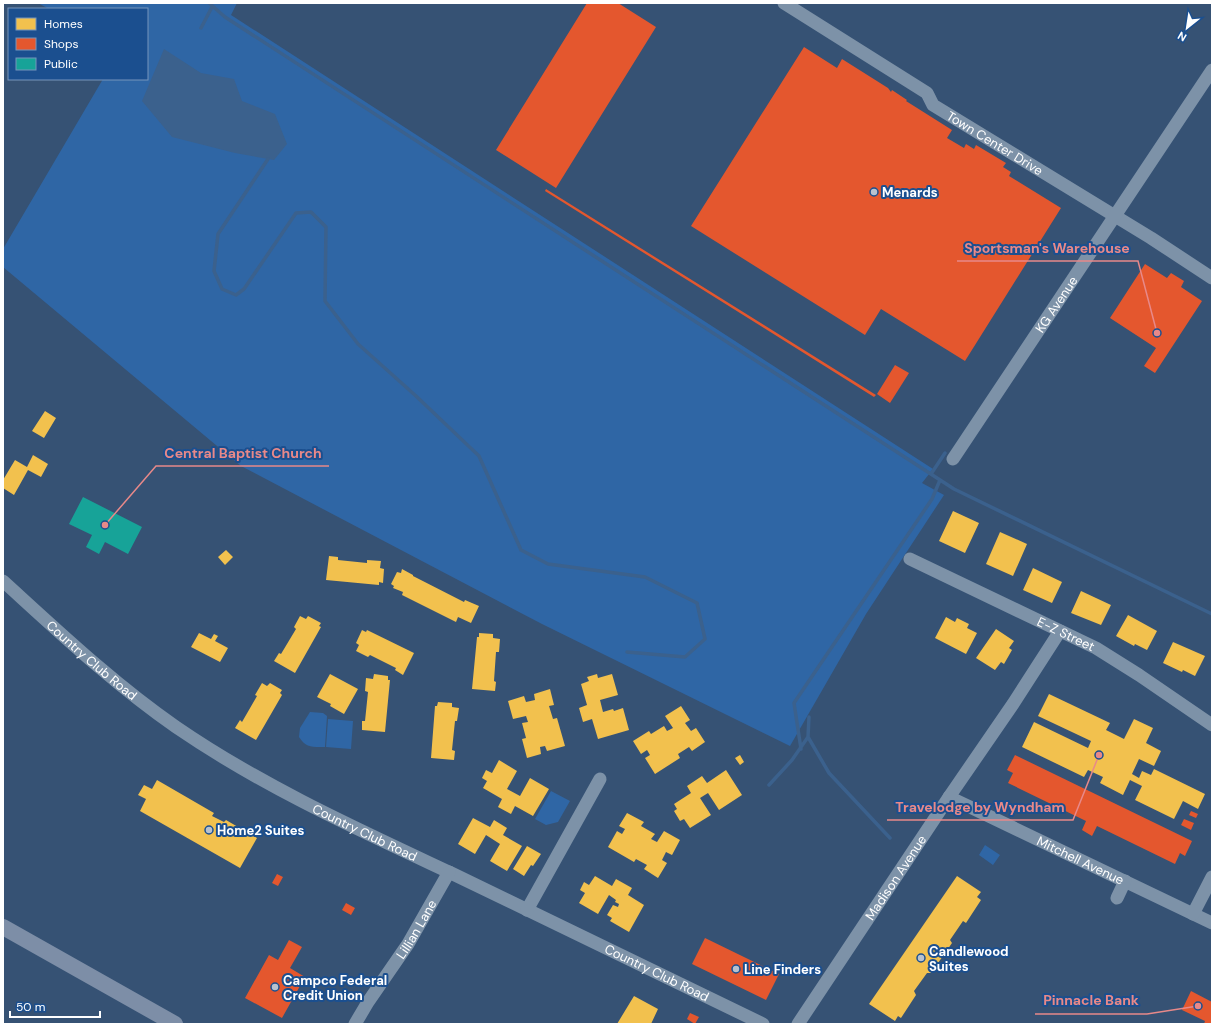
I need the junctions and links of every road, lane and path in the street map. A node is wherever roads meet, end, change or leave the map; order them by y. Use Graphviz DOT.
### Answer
graph roads {
  1 [pos="784,3"];
  2 [pos="1212,70"];
  3 [pos="1115,217"];
  4 [pos="1212,278"];
  5 [pos="953,459"];
  6 [pos="910,559"];
  7 [pos="3,581"];
  8 [pos="1060,630"];
  9 [pos="1212,725"];
  10 [pos="600,779"];
  11 [pos="949,797"];
  12 [pos="449,872"];
  13 [pos="1212,877"];
  14 [pos="1125,881"];
  15 [pos="1117,898"];
  16 [pos="527,910"];
  17 [pos="1194,914"];
  18 [pos="1212,923"];
  19 [pos="3,927"];
  20 [pos="175,1024"];
  21 [pos="355,1024"];
  22 [pos="763,1024"];
  23 [pos="798,1024"];
  1 -- 3 [label="street, Town Center Drive"];
  2 -- 3 [label="street, KG Avenue"];
  3 -- 4 [label="street, Town Center Drive"];
  3 -- 5 [label="street, KG Avenue"];
  6 -- 8 [label="street, E-Z Street"];
  7 -- 12 [label="street, Country Club Road"];
  8 -- 9 [label="street, E-Z Street"];
  8 -- 11 [label="street, Madison Avenue"];
  10 -- 16 [label="street"];
  11 -- 14 [label="street, Mitchell Avenue"];
  11 -- 23 [label="street, Madison Avenue"];
  12 -- 16 [label="street, Country Club Road"];
  12 -- 21 [label="street, Lillian Lane"];
  13 -- 17 [label="street"];
  14 -- 15 [label="street"];
  14 -- 17 [label="street, Mitchell Avenue"];
  16 -- 22 [label="street, Country Club Road"];
  17 -- 18 [label="street, Mitchell Avenue"];
  19 -- 20 [label="main road"];
}
